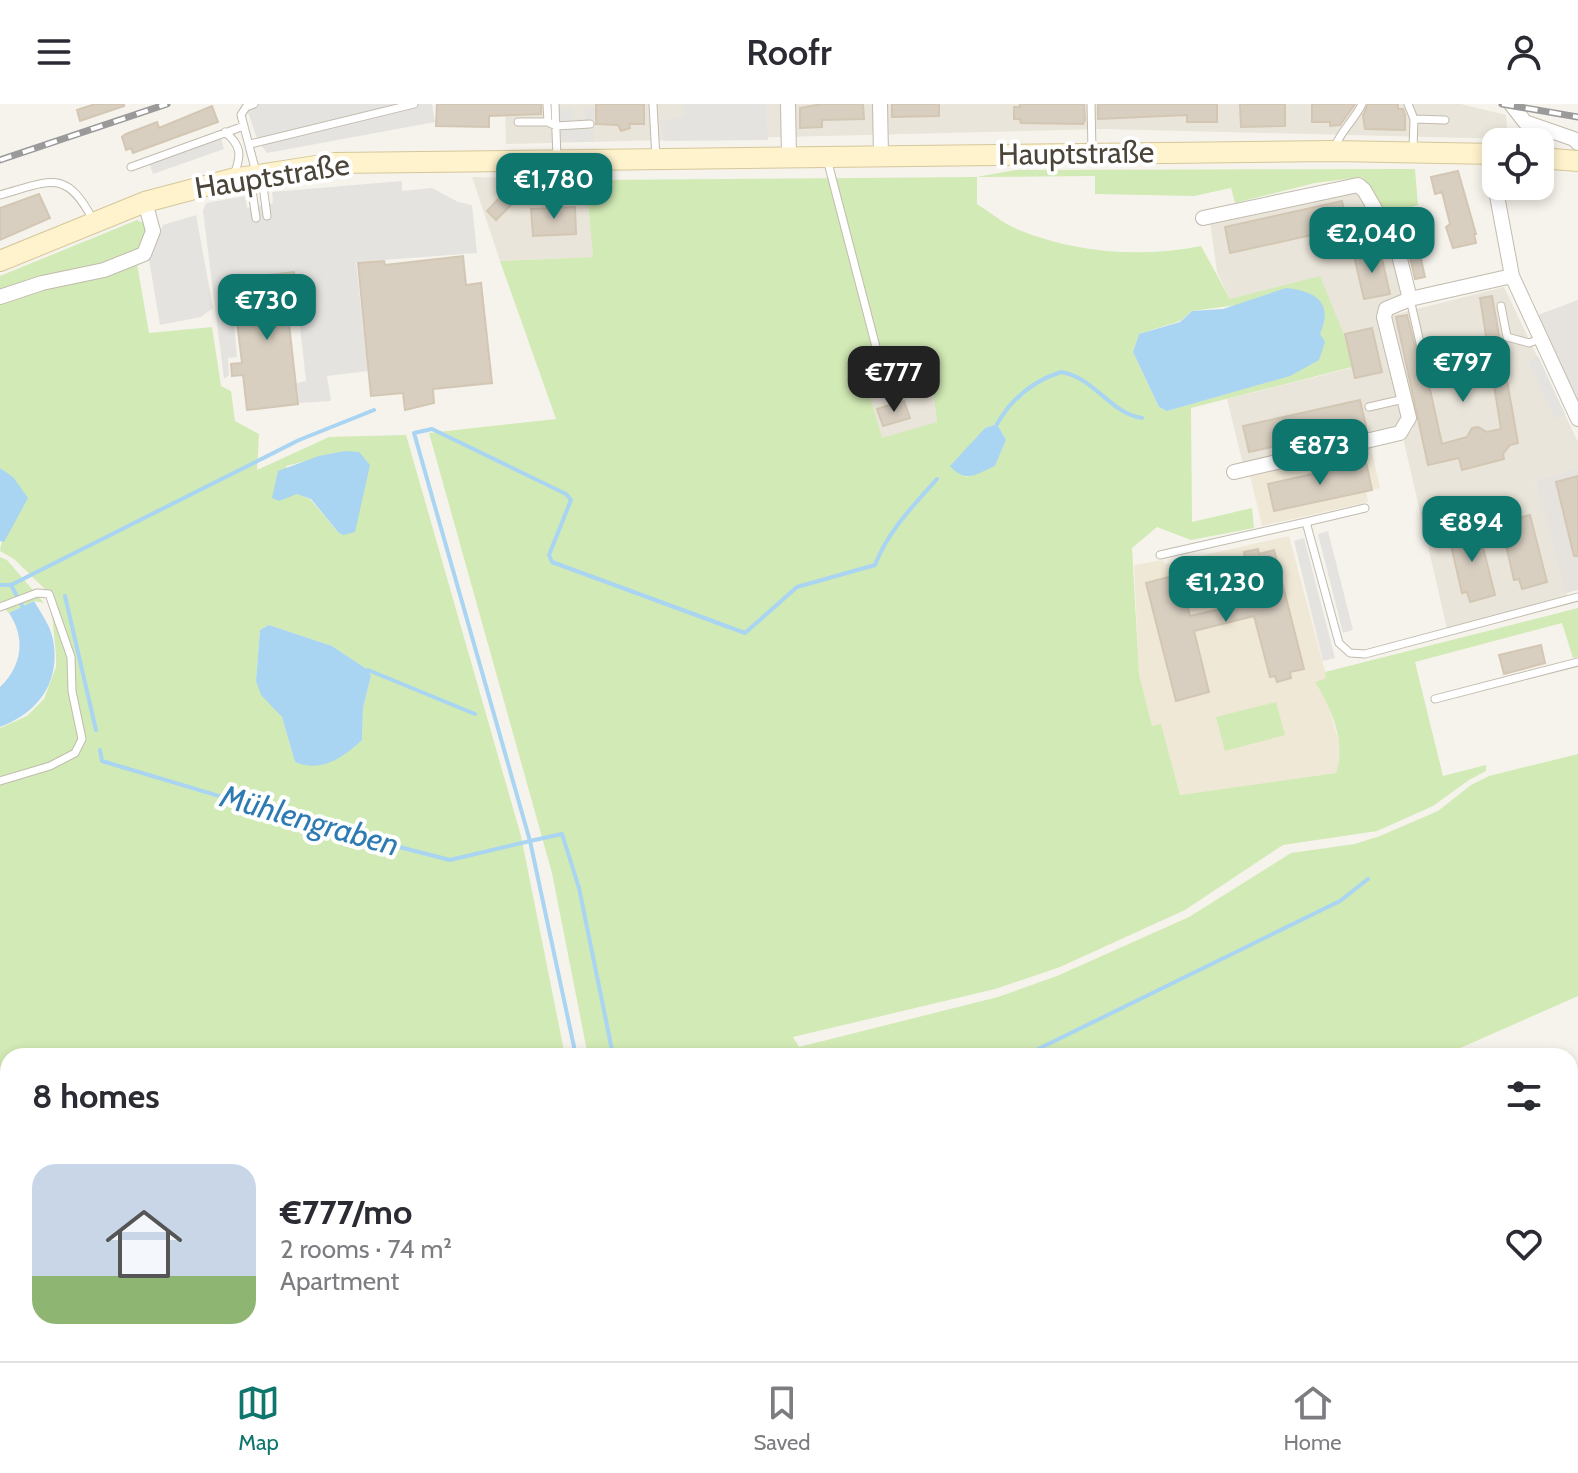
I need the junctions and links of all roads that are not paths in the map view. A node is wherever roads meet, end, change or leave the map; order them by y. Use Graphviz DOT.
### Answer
graph roads {
  1 [pos="254,104"];
  2 [pos="414,104"];
  3 [pos="547,104"];
  4 [pos="555,104"];
  5 [pos="653,104"];
  6 [pos="788,104"];
  7 [pos="880,104"];
  8 [pos="1091,104"];
  9 [pos="1362,104"];
  10 [pos="1408,104"];
  11 [pos="1511,104"];
  12 [pos="1414,119"];
  13 [pos="1445,120"];
  14 [pos="518,122"];
  15 [pos="552,124"];
  16 [pos="590,124"];
  17 [pos="244,126"];
  18 [pos="225,132"];
  19 [pos="1578,143"];
  20 [pos="250,144"];
  21 [pos="1333,151"];
  22 [pos="1413,151"];
  23 [pos="1093,153"];
  24 [pos="1482,154"];
  25 [pos="881,155"];
  26 [pos="789,156"];
  27 [pos="827,157"];
  28 [pos="557,158"];
  29 [pos="656,158"];
  30 [pos="1554,159"];
  31 [pos="1578,161"];
  32 [pos="131,167"];
  33 [pos="250,175"];
  34 [pos="0,195"];
  35 [pos="1500,200"];
  36 [pos="145,202"];
  37 [pos="267,216"];
  38 [pos="256,218"];
  39 [pos="1203,218"];
  40 [pos="94,222"];
  41 [pos="0,261"];
  42 [pos="1512,276"];
  43 [pos="0,297"];
  44 [pos="1410,299"];
  45 [pos="1501,306"];
  46 [pos="1540,339"];
  47 [pos="1423,356"];
  48 [pos="888,393"];
  49 [pos="1404,399"];
  50 [pos="1369,407"];
  51 [pos="1578,419"];
  52 [pos="1234,472"];
  53 [pos="1365,508"];
  54 [pos="1306,522"];
  55 [pos="1160,555"];
  56 [pos="1578,597"];
  57 [pos="4,606"];
  58 [pos="1578,662"];
  59 [pos="1435,699"];
  60 [pos="0,781"];
  1 -- 17 [label="lane"];
  2 -- 20 [label="lane"];
  3 -- 15 [label="lane"];
  4 -- 15 [label="lane"];
  5 -- 29 [label="lane"];
  6 -- 26 [label="street"];
  7 -- 25 [label="street"];
  8 -- 23 [label="lane"];
  9 -- 21 [label="lane"];
  10 -- 12 [label="lane"];
  11 -- 19 [label="street"];
  12 -- 13 [label="lane"];
  12 -- 22 [label="lane"];
  14 -- 15 [label="lane"];
  15 -- 16 [label="lane"];
  15 -- 28 [label="lane"];
  17 -- 18 [label="lane"];
  17 -- 20 [label="lane"];
  18 -- 32 [label="lane"];
  18 -- 33 [label="lane"];
  20 -- 33 [label="lane"];
  21 -- 22 [label="main road, Hauptstraße"];
  21 -- 23 [label="main road, Hauptstraße"];
  22 -- 24 [label="main road, Hauptstraße"];
  23 -- 25 [label="main road, Hauptstraße"];
  25 -- 27 [label="main road, Hauptstraße"];
  26 -- 27 [label="main road, Hauptstraße"];
  26 -- 29 [label="main road, Hauptstraße"];
  27 -- 48 [label="lane"];
  28 -- 29 [label="main road, Hauptstraße"];
  28 -- 33 [label="main road, Hauptstraße"];
  30 -- 31 [label="main road"];
  33 -- 36 [label="main road, Hauptstraße"];
  33 -- 37 [label="lane"];
  33 -- 38 [label="lane"];
  34 -- 40 [label="lane"];
  35 -- 42 [label="street"];
  36 -- 40 [label="main road, Hauptstraße"];
  36 -- 43 [label="street"];
  39 -- 44 [label="street"];
  40 -- 41 [label="main road, Hauptstraße"];
  42 -- 44 [label="street"];
  42 -- 46 [label="street"];
  44 -- 47 [label="lane"];
  44 -- 49 [label="street"];
  45 -- 46 [label="lane"];
  46 -- 51 [label="street"];
  49 -- 50 [label="lane"];
  49 -- 52 [label="street"];
  53 -- 54 [label="lane"];
  54 -- 55 [label="lane"];
  54 -- 56 [label="lane"];
  57 -- 60 [label="lane"];
  58 -- 59 [label="lane"];
}
